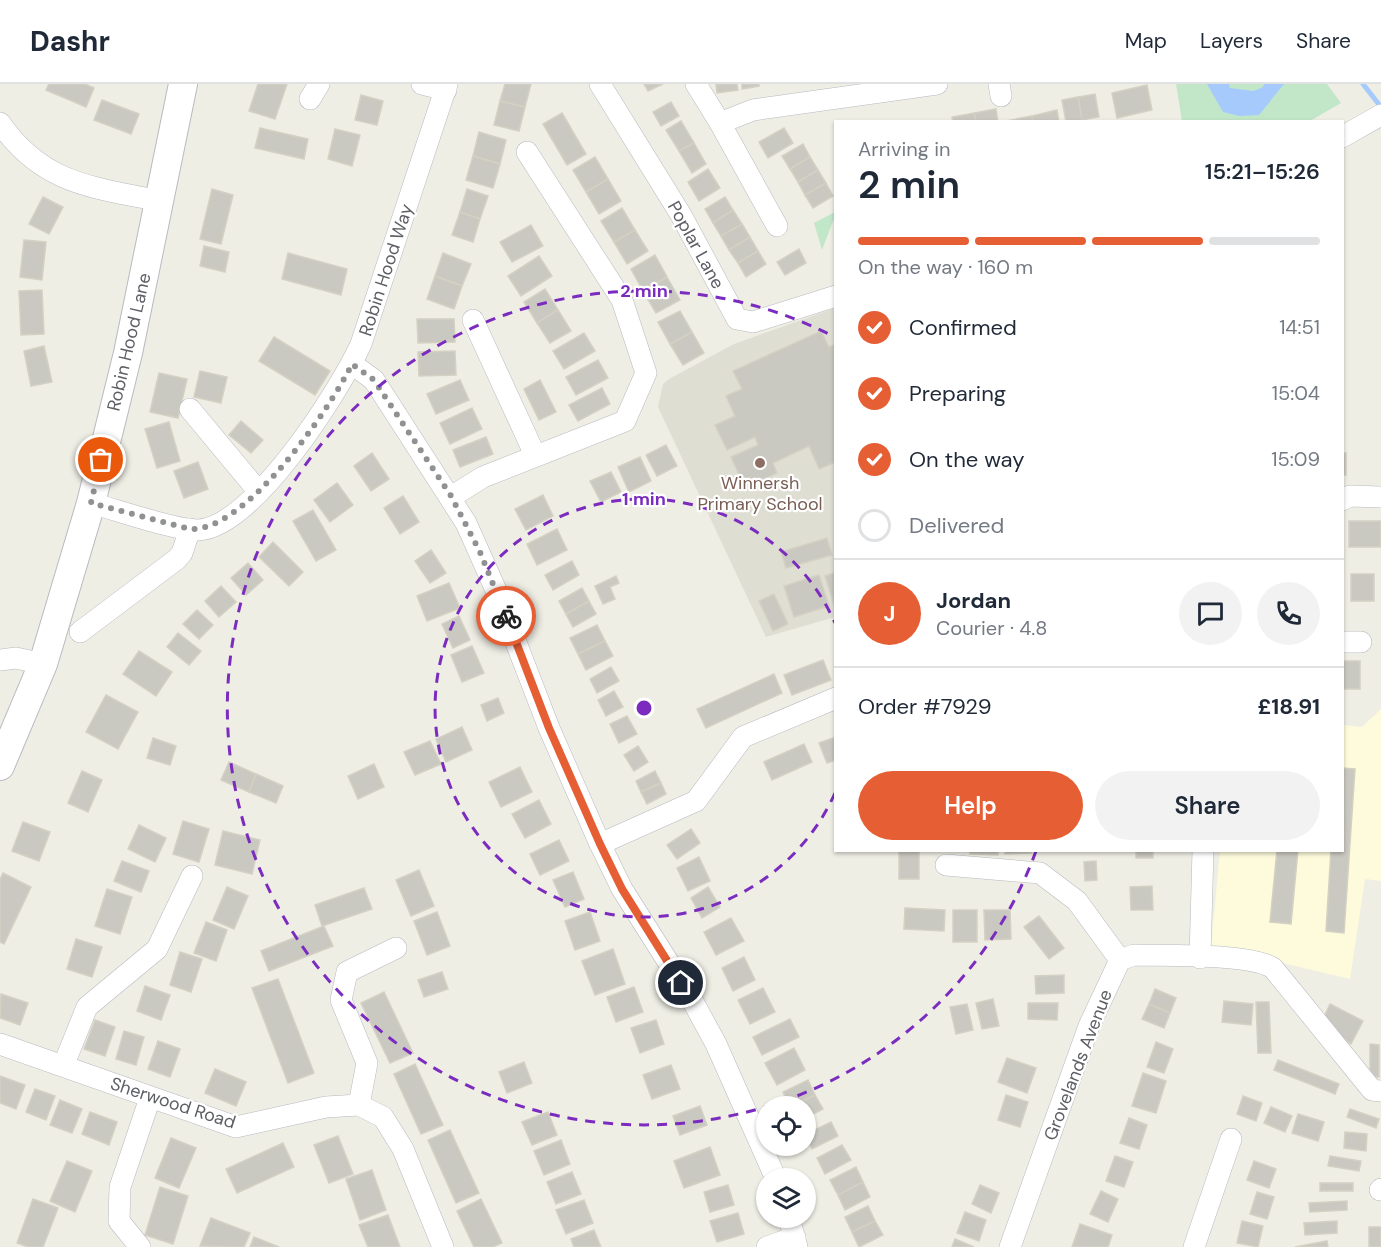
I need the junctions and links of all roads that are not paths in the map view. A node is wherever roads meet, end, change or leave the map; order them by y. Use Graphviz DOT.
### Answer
graph roads {
  1 [pos="183,84"];
  2 [pos="422,84"];
  3 [pos="600,84"];
  4 [pos="696,84"];
  5 [pos="937,84"];
  6 [pos="447,87"];
  7 [pos="1377,117"];
  8 [pos="0,123"];
  9 [pos="720,123"];
  10 [pos="1344,136"];
  11 [pos="527,152"];
  12 [pos="159,201"];
  13 [pos="777,226"];
  14 [pos="834,297"];
  15 [pos="472,320"];
  16 [pos="352,364"];
  17 [pos="190,410"];
  18 [pos="535,455"];
  19 [pos="259,492"];
  20 [pos="451,496"];
  21 [pos="1381,497"];
  22 [pos="1344,499"];
  23 [pos="91,503"];
  24 [pos="190,529"];
  25 [pos="80,632"];
  26 [pos="0,660"];
  27 [pos="43,664"];
  28 [pos="834,699"];
  29 [pos="0,766"];
  30 [pos="600,844"];
  31 [pos="1203,852"];
  32 [pos="946,866"];
  33 [pos="192,876"];
  34 [pos="396,948"];
  35 [pos="1200,958"];
  36 [pos="1120,960"];
  37 [pos="0,1044"];
  38 [pos="64,1064"];
  39 [pos="1381,1091"];
  40 [pos="150,1098"];
  41 [pos="359,1105"];
  42 [pos="1231,1139"];
  43 [pos="771,1168"];
  44 [pos="794,1234"];
  45 [pos="140,1247"];
  46 [pos="443,1247"];
  47 [pos="767,1247"];
  48 [pos="1010,1247"];
  49 [pos="1194,1247"];
  1 -- 12 [label="main road, Robin Hood Lane"];
  2 -- 6 [label="street"];
  3 -- 14 [label="street, Poplar Lane"];
  4 -- 9 [label="street"];
  5 -- 9 [label="street"];
  6 -- 16 [label="street, Robin Hood Way"];
  7 -- 10 [label="street"];
  8 -- 12 [label="street"];
  9 -- 13 [label="street"];
  11 -- 18 [label="street"];
  12 -- 23 [label="main road, Robin Hood Lane"];
  15 -- 18 [label="street"];
  16 -- 19 [label="street, Robin Hood Way"];
  16 -- 20 [label="street"];
  17 -- 19 [label="street"];
  18 -- 20 [label="street"];
  19 -- 24 [label="street, Robin Hood Way"];
  20 -- 30 [label="street"];
  21 -- 22 [label="street"];
  23 -- 24 [label="street, Robin Hood Way"];
  23 -- 27 [label="main road, Robin Hood Lane"];
  24 -- 25 [label="street"];
  26 -- 27 [label="street"];
  27 -- 29 [label="main road, Robin Hood Lane"];
  28 -- 30 [label="street"];
  30 -- 43 [label="street"];
  31 -- 35 [label="street"];
  32 -- 36 [label="street"];
  33 -- 38 [label="street"];
  34 -- 41 [label="street"];
  35 -- 36 [label="street"];
  35 -- 39 [label="street"];
  36 -- 48 [label="street, Grovelands Avenue"];
  37 -- 38 [label="street, Sherwood Road"];
  38 -- 40 [label="street, Sherwood Road"];
  40 -- 41 [label="street, Sherwood Road"];
  40 -- 45 [label="street"];
  41 -- 46 [label="street"];
  42 -- 49 [label="street"];
  44 -- 47 [label="street"];
}
